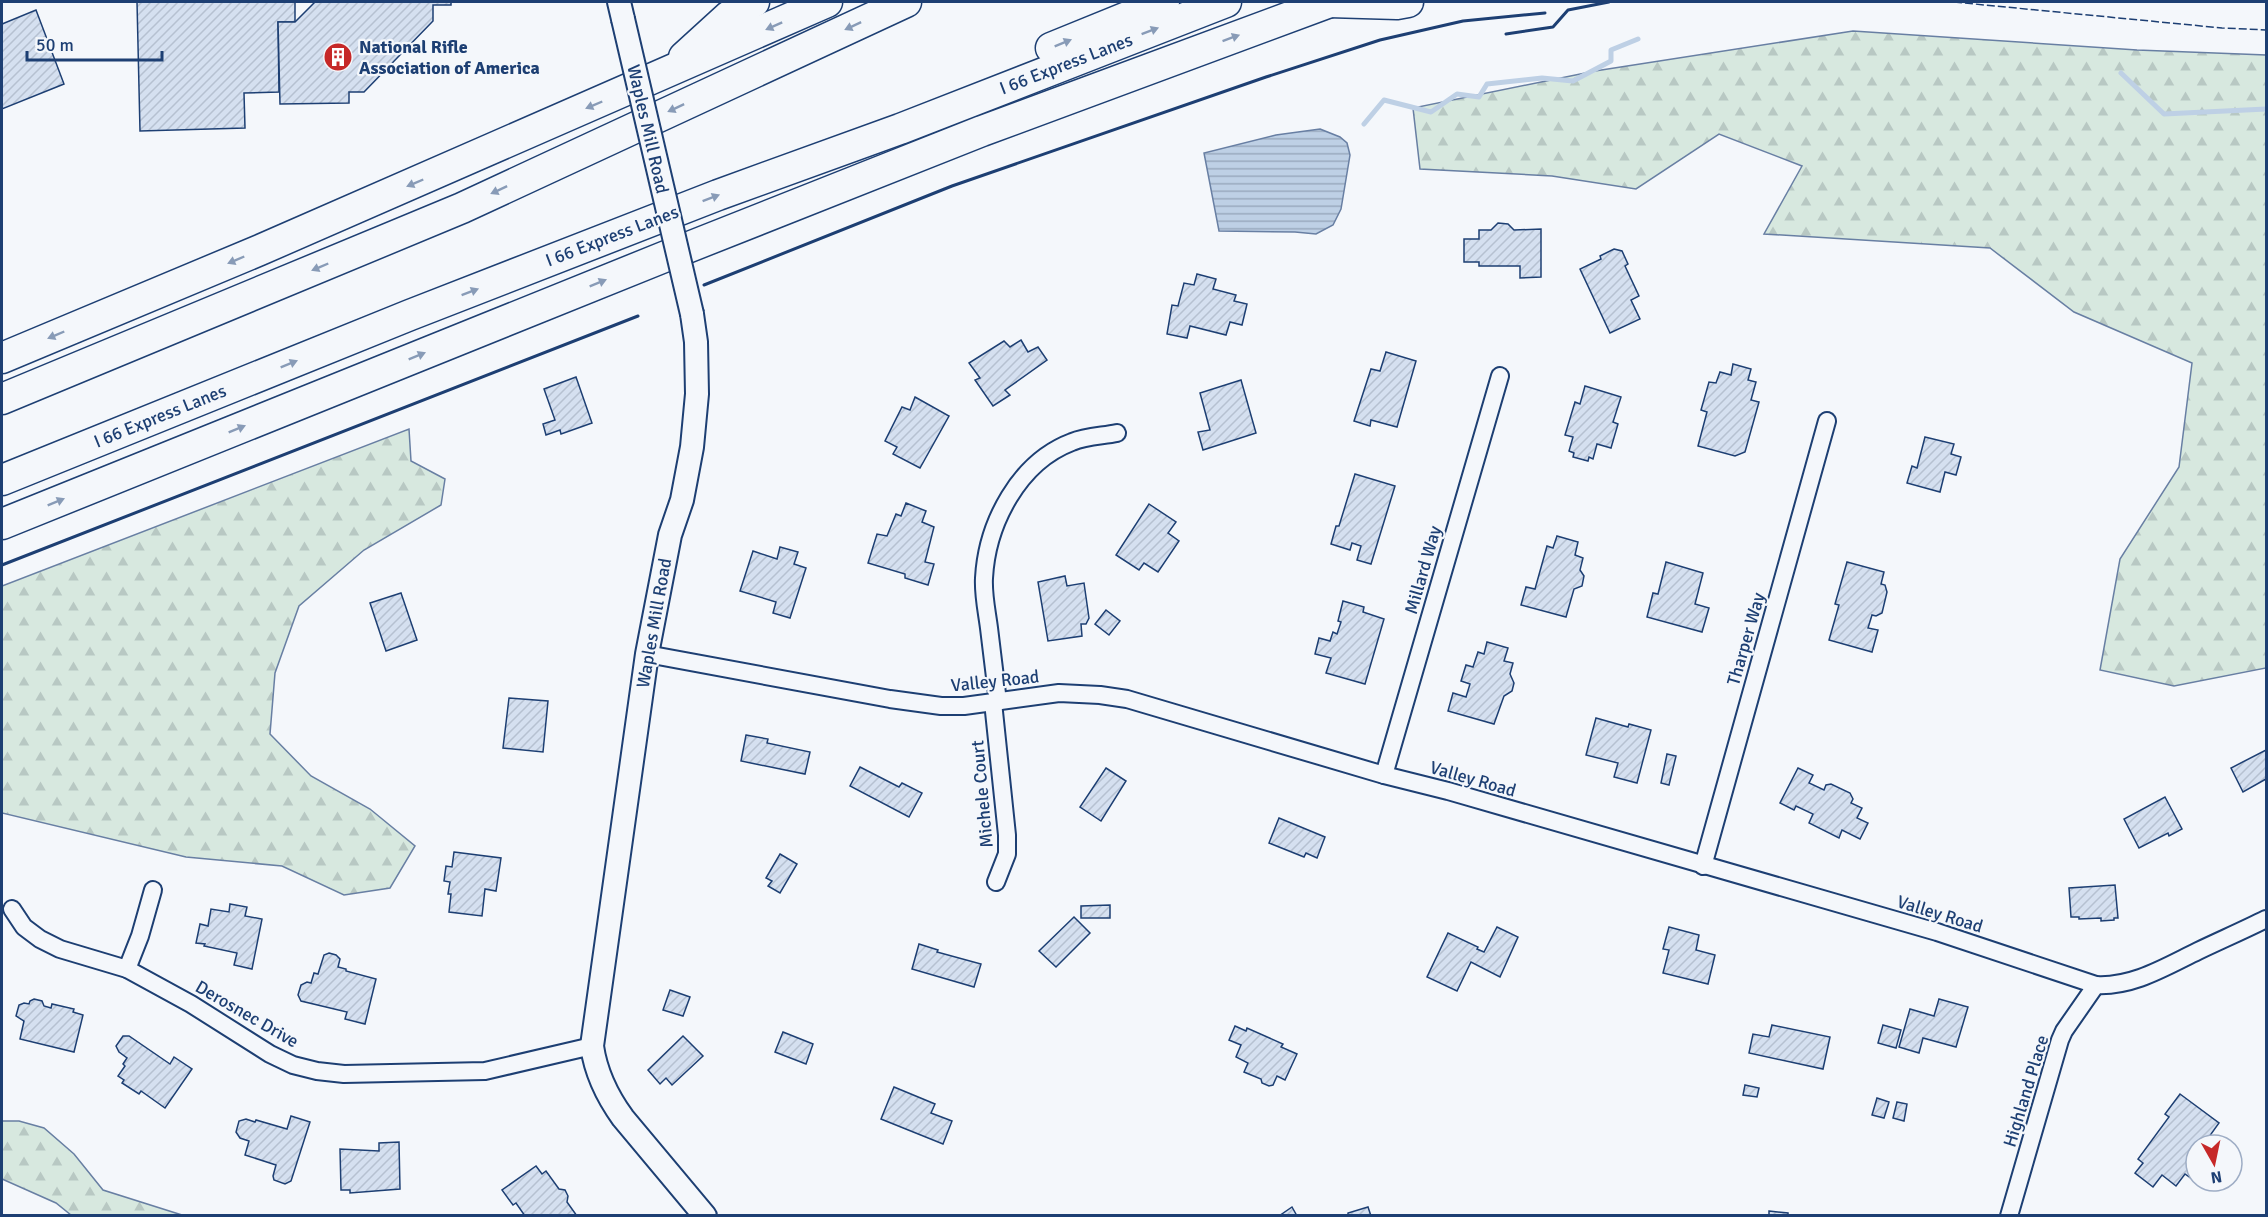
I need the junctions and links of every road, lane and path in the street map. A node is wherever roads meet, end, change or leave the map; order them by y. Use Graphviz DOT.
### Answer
graph roads {
  1 [pos="754,2"];
  2 [pos="827,2"];
  3 [pos="906,2"];
  4 [pos="1164,2"];
  5 [pos="1226,2"];
  6 [pos="1329,2"];
  7 [pos="1408,2"];
  8 [pos="621,10"];
  9 [pos="666,74"];
  10 [pos="900,129"];
  11 [pos="2,358"];
  12 [pos="1500,376"];
  13 [pos="2,399"];
  14 [pos="1827,422"];
  15 [pos="1117,433"];
  16 [pos="2,480"];
  17 [pos="2,524"];
  18 [pos="647,654"];
  19 [pos="996,702"];
  20 [pos="1384,775"];
  21 [pos="1703,866"];
  22 [pos="996,882"];
  23 [pos="153,890"];
  24 [pos="12,909"];
  25 [pos="2266,919"];
  26 [pos="127,969"];
  27 [pos="2096,985"];
  28 [pos="592,1046"];
  29 [pos="705,1215"];
  30 [pos="2009,1215"];
  1 -- 9 [label="highway"];
  2 -- 9 [label="highway, one-way"];
  3 -- 13 [label="highway, one-way"];
  10 -- 4 [label="highway, one-way"];
  10 -- 5 [label="highway, I 66 Express Lanes, one-way"];
  6 -- 7 [label="highway"];
  17 -- 6 [label="highway, one-way"];
  8 -- 18 [label="main road, Waples Mill Road, bridge"];
  9 -- 11 [label="highway, one-way"];
  16 -- 10 [label="highway, I 66 Express Lanes, one-way"];
  12 -- 20 [label="street, Millard Way"];
  14 -- 21 [label="street, Tharper Way"];
  15 -- 19 [label="street, Michele Court"];
  18 -- 19 [label="street, Valley Road"];
  18 -- 28 [label="main road, Waples Mill Road"];
  19 -- 20 [label="street, Valley Road"];
  19 -- 22 [label="street, Michele Court"];
  20 -- 21 [label="street, Valley Road"];
  21 -- 27 [label="street, Valley Road"];
  23 -- 26 [label="street"];
  24 -- 26 [label="street, Derosnec Drive"];
  25 -- 27 [label="street, Valley Road"];
  26 -- 28 [label="street, Derosnec Drive"];
  27 -- 30 [label="street, Highland Place"];
  28 -- 29 [label="main road, Waples Mill Road"];
}
